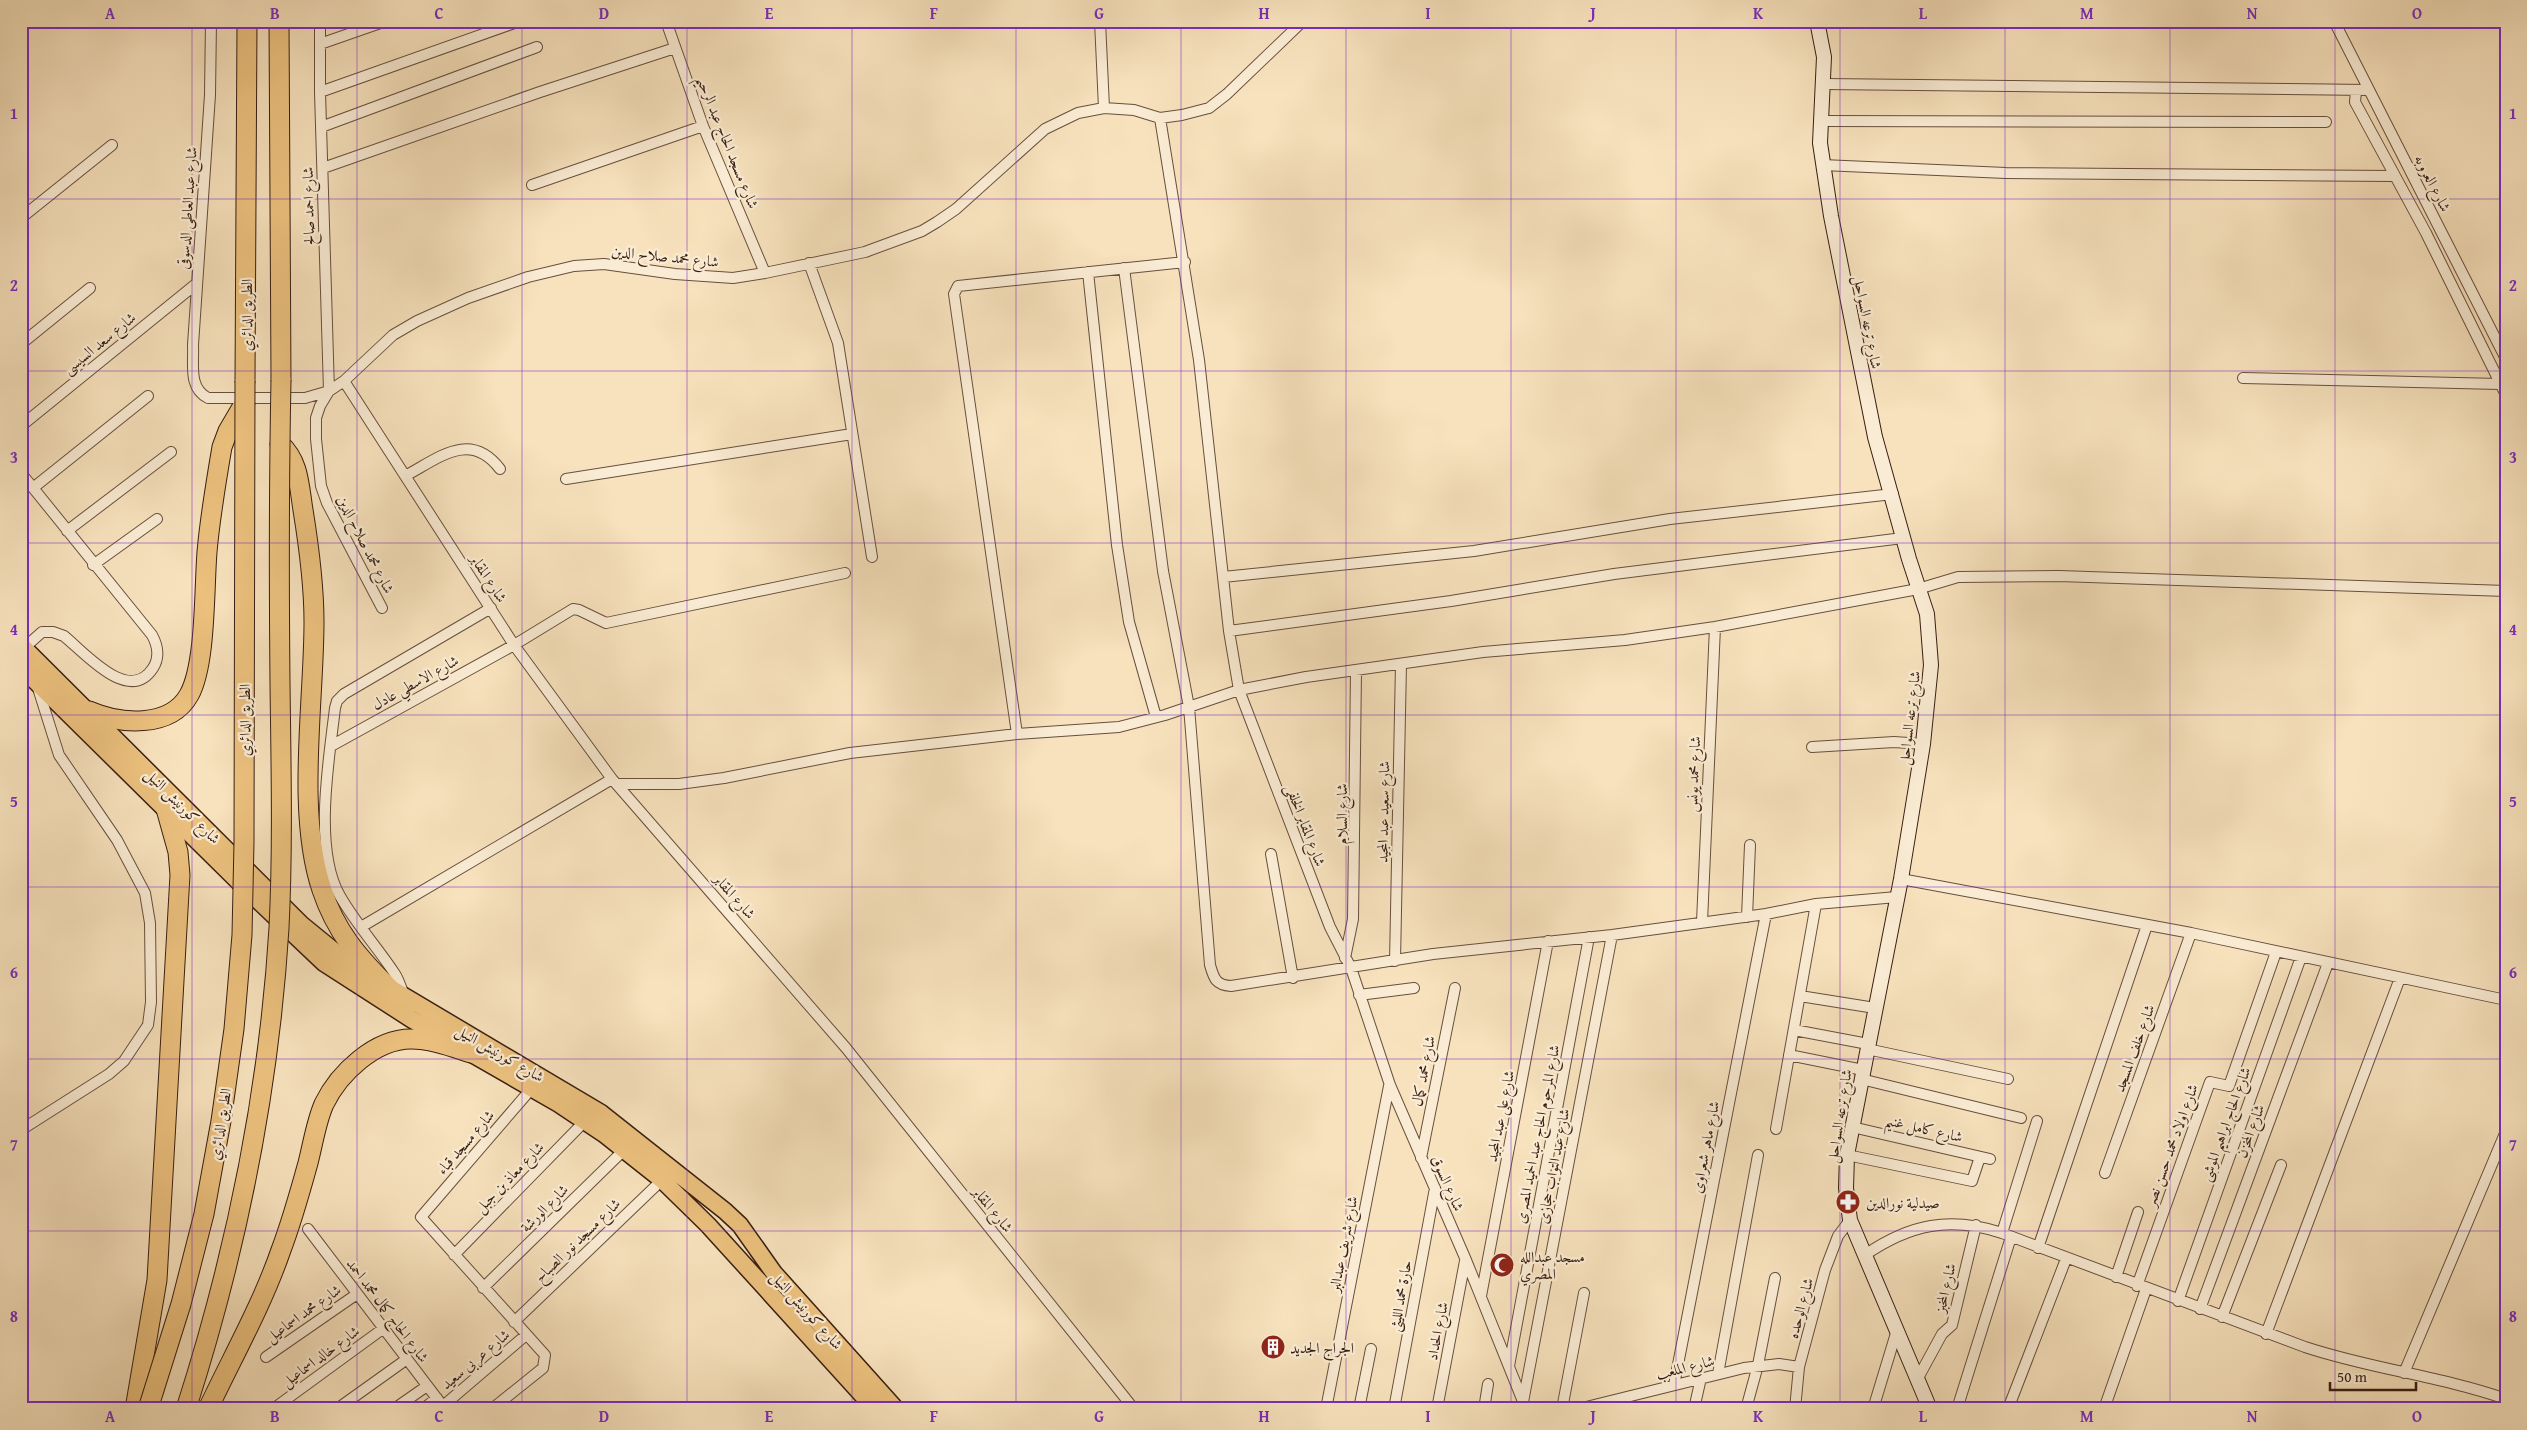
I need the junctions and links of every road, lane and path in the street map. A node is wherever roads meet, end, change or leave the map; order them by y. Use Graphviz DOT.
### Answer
graph roads {
  1 [pos="211,21"];
  2 [pos="247,21"];
  3 [pos="279,21"];
  4 [pos="320,21"];
  5 [pos="386,21"];
  6 [pos="520,21"];
  7 [pos="666,21"];
  8 [pos="1100,21"];
  9 [pos="1303,21"];
  10 [pos="1817,21"];
  11 [pos="2334,21"];
  12 [pos="320,44"];
  13 [pos="538,47"];
  14 [pos="675,48"];
  15 [pos="1824,84"];
  16 [pos="2369,90"];
  17 [pos="2356,91"];
  18 [pos="320,92"];
  19 [pos="1104,108"];
  20 [pos="1160,118"];
  21 [pos="1820,121"];
  22 [pos="2326,122"];
  23 [pos="703,126"];
  24 [pos="321,127"];
  25 [pos="112,145"];
  26 [pos="1822,165"];
  27 [pos="323,168"];
  28 [pos="2395,176"];
  29 [pos="532,185"];
  30 [pos="21,218"];
  31 [pos="2440,229"];
  32 [pos="2426,233"];
  33 [pos="1185,262"];
  34 [pos="809,263"];
  35 [pos="1124,268"];
  36 [pos="1088,272"];
  37 [pos="765,273"];
  38 [pos="196,284"];
  39 [pos="90,288"];
  40 [pos="21,344"];
  41 [pos="2506,359"];
  42 [pos="2243,378"];
  43 [pos="344,381"];
  44 [pos="2500,384"];
  45 [pos="330,391"];
  46 [pos="2506,395"];
  47 [pos="148,396"];
  48 [pos="245,402"];
  49 [pos="21,426"];
  50 [pos="852,434"];
  51 [pos="280,444"];
  52 [pos="171,452"];
  53 [pos="500,469"];
  54 [pos="21,473"];
  55 [pos="405,476"];
  56 [pos="566,479"];
  57 [pos="33,488"];
  58 [pos="1893,494"];
  59 [pos="157,519"];
  60 [pos="67,531"];
  61 [pos="1903,538"];
  62 [pos="872,557"];
  63 [pos="93,565"];
  64 [pos="845,573"];
  65 [pos="1223,577"];
  66 [pos="1918,589"];
  67 [pos="2506,591"];
  68 [pos="382,608"];
  69 [pos="491,608"];
  70 [pos="1715,627"];
  71 [pos="1229,631"];
  72 [pos="514,644"];
  73 [pos="23,647"];
  74 [pos="1401,664"];
  75 [pos="21,667"];
  76 [pos="1356,670"];
  77 [pos="36,682"];
  78 [pos="1238,690"];
  79 [pos="1189,707"];
  80 [pos="89,711"];
  81 [pos="1156,717"];
  82 [pos="1017,734"];
  83 [pos="1923,744"];
  84 [pos="331,746"];
  85 [pos="1812,747"];
  86 [pos="616,781"];
  87 [pos="166,808"];
  88 [pos="1750,845"];
  89 [pos="1271,854"];
  90 [pos="1901,878"];
  91 [pos="1897,897"];
  92 [pos="1816,904"];
  93 [pos="1766,914"];
  94 [pos="1748,916"];
  95 [pos="1702,922"];
  96 [pos="2147,925"];
  97 [pos="361,927"];
  98 [pos="2191,933"];
  99 [pos="1612,935"];
  100 [pos="1589,937"];
  101 [pos="1548,942"];
  102 [pos="2276,952"];
  103 [pos="2301,957"];
  104 [pos="1345,958"];
  105 [pos="1395,961"];
  106 [pos="2328,962"];
  107 [pos="1351,968"];
  108 [pos="1293,978"];
  109 [pos="2400,978"];
  110 [pos="389,988"];
  111 [pos="1414,988"];
  112 [pos="1455,988"];
  113 [pos="1359,995"];
  114 [pos="1800,996"];
  115 [pos="407,999"];
  116 [pos="2506,1000"];
  117 [pos="1875,1008"];
  118 [pos="1794,1030"];
  119 [pos="1868,1047"];
  120 [pos="471,1053"];
  121 [pos="1789,1055"];
  122 [pos="1862,1075"];
  123 [pos="2008,1079"];
  124 [pos="1390,1085"];
  125 [pos="532,1088"];
  126 [pos="2021,1118"];
  127 [pos="585,1121"];
  128 [pos="2037,1121"];
  129 [pos="1852,1127"];
  130 [pos="1776,1129"];
  131 [pos="21,1130"];
  132 [pos="2506,1131"];
  133 [pos="625,1149"];
  134 [pos="1758,1155"];
  135 [pos="1847,1155"];
  136 [pos="1421,1159"];
  137 [pos="2281,1166"];
  138 [pos="2105,1173"];
  139 [pos="662,1180"];
  140 [pos="1435,1188"];
  141 [pos="725,1211"];
  142 [pos="2138,1212"];
  143 [pos="1850,1220"];
  144 [pos="708,1225"];
  145 [pos="1976,1226"];
  146 [pos="308,1229"];
  147 [pos="2007,1235"];
  148 [pos="2038,1248"];
  149 [pos="454,1255"];
  150 [pos="1865,1255"];
  151 [pos="2066,1259"];
  152 [pos="1466,1260"];
  153 [pos="1775,1278"];
  154 [pos="2116,1278"];
  155 [pos="2142,1287"];
  156 [pos="483,1288"];
  157 [pos="1584,1293"];
  158 [pos="357,1294"];
  159 [pos="1480,1296"];
  160 [pos="2178,1301"];
  161 [pos="2200,1309"];
  162 [pos="2222,1318"];
  163 [pos="514,1322"];
  164 [pos="384,1328"];
  165 [pos="1898,1329"];
  166 [pos="2266,1334"];
  167 [pos="526,1335"];
  168 [pos="1370,1349"];
  169 [pos="266,1358"];
  170 [pos="407,1359"];
  171 [pos="1758,1365"];
  172 [pos="1509,1366"];
  173 [pos="1800,1367"];
  174 [pos="2404,1372"];
  175 [pos="1718,1374"];
  176 [pos="1701,1378"];
  177 [pos="1918,1378"];
  178 [pos="1488,1384"];
  179 [pos="1674,1385"];
  180 [pos="427,1386"];
  181 [pos="2506,1399"];
  182 [pos="442,1404"];
  183 [pos="1524,1406"];
  184 [pos="1595,1407"];
  185 [pos="136,1409"];
  186 [pos="148,1409"];
  187 [pos="186,1409"];
  188 [pos="208,1409"];
  189 [pos="273,1409"];
  190 [pos="337,1409"];
  191 [pos="394,1409"];
  192 [pos="423,1409"];
  193 [pos="492,1409"];
  194 [pos="875,1409"];
  195 [pos="896,1409"];
  196 [pos="1134,1409"];
  197 [pos="1326,1409"];
  198 [pos="1359,1409"];
  199 [pos="1394,1409"];
  200 [pos="1438,1409"];
  201 [pos="1484,1409"];
  202 [pos="1562,1409"];
  203 [pos="1578,1409"];
  204 [pos="1694,1409"];
  205 [pos="1746,1409"];
  206 [pos="1795,1409"];
  207 [pos="1873,1409"];
  208 [pos="1930,1409"];
  209 [pos="1957,1409"];
  210 [pos="2008,1409"];
  211 [pos="2104,1409"];
  1 -- 38 [label="street, شارع عبد العاطى الدسوقى"];
  2 -- 48 [label="highway, الطريق الدائري, bridge"];
  3 -- 51 [label="highway, bridge"];
  4 -- 12 [label="street, شارع احمد صالح"];
  5 -- 12 [label="street"];
  6 -- 18 [label="street"];
  7 -- 14 [label="street, شارع مسجد الحاج عبد الرحيم"];
  8 -- 19 [label="street"];
  9 -- 20 [label="street, شارع محمد صلاح الدين"];
  10 -- 15 [label="main road, شارع ترعه السواحل"];
  11 -- 16 [label="street, شارع العروبه"];
  12 -- 18 [label="street, شارع احمد صالح"];
  13 -- 24 [label="street"];
  14 -- 23 [label="street, شارع مسجد الحاج عبد الرحيم"];
  14 -- 27 [label="street"];
  15 -- 17 [label="street"];
  15 -- 21 [label="main road, شارع ترعه السواحل"];
  16 -- 17 [label="street"];
  16 -- 31 [label="street, شارع العروبه"];
  17 -- 28 [label="street, شارع العروبه"];
  18 -- 24 [label="street, شارع احمد صالح"];
  19 -- 20 [label="street, شارع محمد صلاح الدين"];
  19 -- 34 [label="street, شارع محمد صلاح الدين"];
  20 -- 33 [label="street, شارع المقابر الخلفى"];
  21 -- 22 [label="street"];
  21 -- 26 [label="main road, شارع ترعه السواحل"];
  23 -- 29 [label="street"];
  23 -- 37 [label="street, شارع مسجد الحاج عبد الرحيم"];
  24 -- 27 [label="street, شارع احمد صالح"];
  25 -- 30 [label="street"];
  26 -- 28 [label="street"];
  26 -- 58 [label="main road, شارع ترعه السواحل"];
  27 -- 45 [label="street, شارع احمد صالح"];
  28 -- 32 [label="street, شارع العروبه"];
  31 -- 32 [label="street"];
  31 -- 41 [label="street, شارع العروبه"];
  32 -- 44 [label="street, شارع العروبه"];
  33 -- 35 [label="street"];
  33 -- 65 [label="street, شارع المقابر الخلفى"];
  34 -- 37 [label="street, شارع محمد صلاح الدين"];
  34 -- 50 [label="street"];
  35 -- 36 [label="street"];
  35 -- 79 [label="street"];
  36 -- 81 [label="street"];
  36 -- 82 [label="street"];
  37 -- 43 [label="street, شارع محمد صلاح الدين"];
  38 -- 45 [label="street, شارع عبد العاطى الدسوقى"];
  38 -- 49 [label="street, شارع سعد السيسى"];
  39 -- 40 [label="street"];
  42 -- 44 [label="street"];
  43 -- 45 [label="street, شارع محمد صلاح الدين"];
  43 -- 55 [label="street, شارع المقابر"];
  44 -- 46 [label="street, شارع العروبه"];
  45 -- 68 [label="street, شارع محمد صلاح الدين"];
  47 -- 57 [label="street"];
  48 -- 80 [label="highway"];
  48 -- 186 [label="highway, الطريق الدائري, bridge"];
  50 -- 56 [label="street"];
  50 -- 62 [label="street"];
  51 -- 110 [label="highway"];
  51 -- 187 [label="highway, bridge"];
  52 -- 60 [label="street"];
  53 -- 55 [label="street"];
  54 -- 57 [label="street"];
  55 -- 69 [label="street, شارع المقابر"];
  57 -- 60 [label="street"];
  58 -- 61 [label="main road, شارع ترعه السواحل"];
  58 -- 65 [label="street"];
  59 -- 63 [label="street"];
  60 -- 63 [label="street"];
  61 -- 66 [label="main road, شارع ترعه السواحل"];
  61 -- 71 [label="street"];
  63 -- 73 [label="street"];
  64 -- 72 [label="street, شارع الاسطي عادل"];
  65 -- 71 [label="street, شارع المقابر الخلفى"];
  66 -- 67 [label="street"];
  66 -- 70 [label="street"];
  66 -- 83 [label="main road, شارع ترعه السواحل"];
  69 -- 72 [label="street, شارع المقابر"];
  69 -- 84 [label="street"];
  70 -- 74 [label="street"];
  70 -- 95 [label="street, شارع محمد يونس"];
  71 -- 78 [label="street, شارع المقابر الخلفى"];
  72 -- 84 [label="street, شارع الاسطي عادل"];
  72 -- 86 [label="street, شارع المقابر"];
  73 -- 80 [label="main road, شارع كورنيش النيل"];
  74 -- 76 [label="street"];
  74 -- 105 [label="street, شارع سعيد عبد المجيد"];
  75 -- 77 [label="main road, شارع كورنيش النيل"];
  76 -- 78 [label="street"];
  76 -- 104 [label="street, شارع السلام"];
  77 -- 87 [label="main road, شارع كورنيش النيل"];
  77 -- 131 [label="street"];
  78 -- 79 [label="street"];
  78 -- 104 [label="street, شارع المقابر الخلفى"];
  79 -- 81 [label="street"];
  79 -- 108 [label="street"];
  80 -- 110 [label="main road, شارع كورنيش النيل"];
  81 -- 82 [label="street"];
  82 -- 86 [label="street"];
  83 -- 85 [label="street"];
  83 -- 90 [label="main road, شارع ترعه السواحل"];
  84 -- 97 [label="street"];
  86 -- 97 [label="street"];
  86 -- 196 [label="street, شارع المقابر"];
  87 -- 120 [label="main road, شارع كورنيش النيل"];
  87 -- 185 [label="highway"];
  88 -- 94 [label="street"];
  89 -- 108 [label="street"];
  90 -- 91 [label="main road, شارع ترعه السواحل"];
  90 -- 96 [label="street"];
  91 -- 92 [label="street"];
  91 -- 117 [label="main road, شارع ترعه السواحل"];
  92 -- 93 [label="street"];
  92 -- 114 [label="street"];
  93 -- 94 [label="street"];
  93 -- 179 [label="street, شارع ماهر شعراوى"];
  94 -- 95 [label="street"];
  95 -- 99 [label="street"];
  96 -- 98 [label="street"];
  96 -- 148 [label="street"];
  97 -- 115 [label="street"];
  98 -- 102 [label="street"];
  98 -- 138 [label="street, شارع خلف المسجد"];
  99 -- 100 [label="street"];
  99 -- 183 [label="street, شارع عبد التواب حجازى"];
  100 -- 101 [label="street"];
  100 -- 172 [label="street, شارع المرحوم الحاج عبد الحميد المصرى"];
  101 -- 105 [label="street"];
  101 -- 159 [label="street, شارع على عبد المجيد"];
  102 -- 103 [label="street"];
  102 -- 155 [label="street, شارع اولاد محمد حسن نصر"];
  103 -- 106 [label="street"];
  103 -- 160 [label="street, شارع الحاج ابراهيم الموشى"];
  104 -- 107 [label="street, شارع المقابر الخلفى"];
  105 -- 107 [label="street"];
  106 -- 109 [label="street"];
  106 -- 161 [label="street, شارع المخزن"];
  107 -- 108 [label="street"];
  107 -- 113 [label="street, شارع السوق"];
  109 -- 116 [label="street"];
  109 -- 166 [label="street"];
  110 -- 115 [label="main road, شارع كورنيش النيل"];
  111 -- 113 [label="street"];
  112 -- 136 [label="street, شارع محمد كمال"];
  113 -- 124 [label="street, شارع السوق"];
  114 -- 117 [label="street"];
  114 -- 118 [label="street"];
  115 -- 141 [label="main road, شارع كورنيش النيل"];
  117 -- 119 [label="main road, شارع ترعه السواحل"];
  118 -- 119 [label="street"];
  118 -- 121 [label="street"];
  119 -- 122 [label="main road, شارع ترعه السواحل"];
  119 -- 123 [label="street"];
  120 -- 125 [label="main road, شارع كورنيش النيل"];
  120 -- 188 [label="highway"];
  121 -- 122 [label="street"];
  121 -- 130 [label="street"];
  122 -- 126 [label="street"];
  122 -- 129 [label="main road, شارع ترعه السواحل"];
  124 -- 136 [label="street, شارع السوق"];
  124 -- 197 [label="street, شارع شريف عبدالبر"];
  125 -- 127 [label="main road, شارع كورنيش النيل"];
  125 -- 149 [label="street, شارع مسجد قباء"];
  127 -- 133 [label="main road, شارع كورنيش النيل"];
  127 -- 149 [label="street, شارع معاذ بن جبل"];
  128 -- 147 [label="street"];
  129 -- 135 [label="main road, شارع ترعه السواحل"];
  129 -- 135 [label="street, شارع كامل غنيم"];
  132 -- 174 [label="street"];
  133 -- 139 [label="main road, شارع كورنيش النيل"];
  133 -- 156 [label="street, شارع الورشة"];
  134 -- 175 [label="street"];
  135 -- 143 [label="main road, شارع ترعه السواحل"];
  136 -- 140 [label="street, شارع السوق"];
  137 -- 162 [label="street"];
  139 -- 144 [label="main road, شارع كورنيش النيل"];
  139 -- 163 [label="street, شارع مسجد نور الصباح"];
  140 -- 152 [label="street, شارع السوق"];
  140 -- 199 [label="street, حارة محمد الليثى"];
  141 -- 144 [label="main road"];
  141 -- 195 [label="main road, شارع كورنيش النيل"];
  142 -- 154 [label="street"];
  143 -- 150 [label="main road, شارع ترعه السواحل"];
  143 -- 173 [label="street, شارع الوحده"];
  144 -- 194 [label="main road, شارع كورنيش النيل"];
  145 -- 147 [label="street"];
  145 -- 150 [label="street"];
  145 -- 177 [label="street, شارع المخبز"];
  146 -- 158 [label="street, شارع الحاج كمال محمد احمد"];
  147 -- 148 [label="street"];
  147 -- 209 [label="street"];
  148 -- 151 [label="street"];
  149 -- 156 [label="street"];
  150 -- 165 [label="main road, شارع ترعه السواحل"];
  151 -- 154 [label="street"];
  151 -- 210 [label="street"];
  152 -- 159 [label="street, شارع السوق"];
  152 -- 200 [label="street, شارع الحداد"];
  153 -- 171 [label="street"];
  154 -- 155 [label="street"];
  155 -- 160 [label="street"];
  155 -- 211 [label="street"];
  156 -- 163 [label="street"];
  157 -- 202 [label="street"];
  158 -- 164 [label="street, شارع الحاج كمال محمد احمد"];
  158 -- 169 [label="street, شارع محمد اسماعيل"];
  159 -- 172 [label="street, شارع السوق"];
  160 -- 161 [label="street"];
  161 -- 162 [label="street"];
  162 -- 166 [label="street"];
  163 -- 167 [label="street"];
  164 -- 170 [label="street, شارع الحاج كمال محمد احمد"];
  164 -- 189 [label="street, شارع خالد اسماعيل"];
  165 -- 177 [label="main road, شارع ترعه السواحل"];
  165 -- 207 [label="street"];
  166 -- 174 [label="street"];
  167 -- 182 [label="street, شارع عربى سعيد"];
  167 -- 193 [label="street"];
  168 -- 198 [label="street"];
  170 -- 180 [label="street, شارع الحاج كمال محمد احمد"];
  170 -- 190 [label="street"];
  171 -- 173 [label="street, شارع الملعب"];
  171 -- 175 [label="street, شارع الملعب"];
  171 -- 205 [label="street"];
  172 -- 183 [label="street, شارع السوق"];
  173 -- 206 [label="street, شارع الوحده"];
  174 -- 181 [label="street"];
  175 -- 176 [label="street, شارع الملعب"];
  176 -- 179 [label="street, شارع الملعب"];
  176 -- 204 [label="street"];
  177 -- 208 [label="main road, شارع ترعه السواحل"];
  178 -- 201 [label="street"];
  179 -- 184 [label="street, شارع الملعب"];
  180 -- 182 [label="street, شارع الحاج كمال محمد احمد"];
  180 -- 191 [label="street"];
  182 -- 192 [label="street, شارع عربى سعيد"];
  184 -- 203 [label="street, شارع الملعب"];
}
